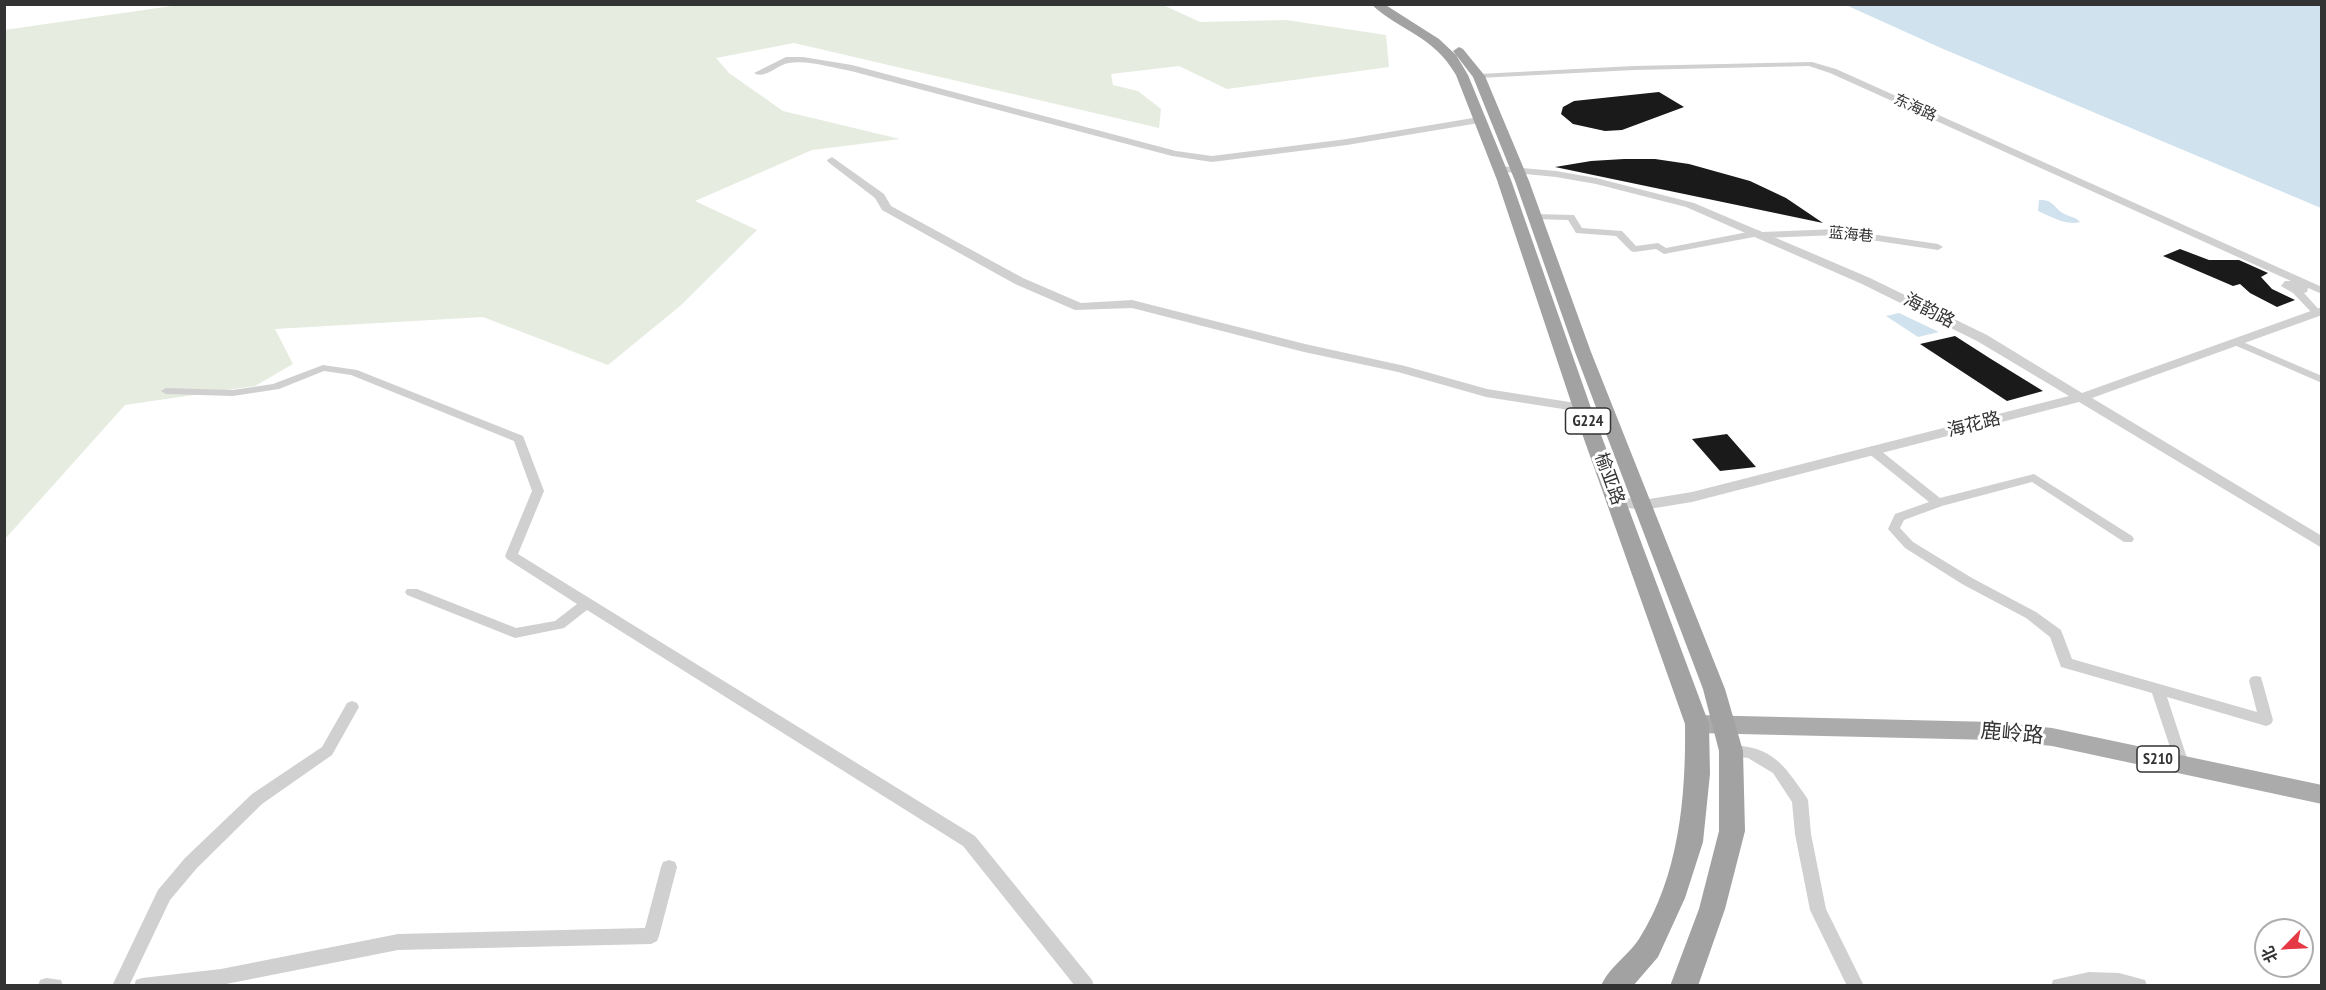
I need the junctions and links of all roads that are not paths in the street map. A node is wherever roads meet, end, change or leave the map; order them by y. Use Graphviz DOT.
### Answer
graph roads {
  1 [pos="1376,4"];
  2 [pos="1389,4"];
  3 [pos="759,73"];
  4 [pos="1479,76"];
  5 [pos="1479,120"];
  6 [pos="832,160"];
  7 [pos="1508,170"];
  8 [pos="1535,217"];
  9 [pos="1761,234"];
  10 [pos="1938,248"];
  11 [pos="2280,271"];
  12 [pos="2322,291"];
  13 [pos="2319,311"];
  14 [pos="2236,342"];
  15 [pos="2322,380"];
  16 [pos="166,391"];
  17 [pos="2083,397"];
  18 [pos="1582,408"];
  19 [pos="1872,450"];
  20 [pos="1618,502"];
  21 [pos="1938,503"];
  22 [pos="1643,505"];
  23 [pos="2127,539"];
  24 [pos="2322,543"];
  25 [pos="412,592"];
  26 [pos="587,603"];
  27 [pos="2256,681"];
  28 [pos="2157,688"];
  29 [pos="352,707"];
  30 [pos="1697,724"];
  31 [pos="1723,726"];
  32 [pos="1731,751"];
  33 [pos="2182,764"];
  34 [pos="2322,795"];
  35 [pos="669,867"];
  36 [pos="46,986"];
  37 [pos="55,986"];
  38 [pos="120,986"];
  39 [pos="142,986"];
  40 [pos="1086,986"];
  41 [pos="1615,986"];
  42 [pos="1684,986"];
  43 [pos="1856,986"];
  44 [pos="2059,986"];
  45 [pos="2139,986"];
  1 -- 5 [label="highway, 榆亚路 / G224"];
  2 -- 4 [label="highway, 榆亚路 / G224"];
  3 -- 5 [label="street"];
  4 -- 7 [label="highway, 榆亚路 / G224"];
  4 -- 11 [label="street, 东海路"];
  5 -- 7 [label="highway, 榆亚路 / G224"];
  6 -- 18 [label="street"];
  7 -- 8 [label="highway, 榆亚路 / G224"];
  7 -- 9 [label="street, 海韵路"];
  7 -- 18 [label="highway, 榆亚路 / G224"];
  8 -- 9 [label="street, 蓝海巷"];
  8 -- 22 [label="highway, 榆亚路 / G224"];
  9 -- 10 [label="street, 蓝海巷"];
  9 -- 17 [label="street, 海韵路"];
  11 -- 12 [label="street, 东海路"];
  11 -- 13 [label="street"];
  13 -- 14 [label="street, 海花路"];
  14 -- 15 [label="street"];
  14 -- 17 [label="street, 海花路"];
  16 -- 26 [label="street"];
  17 -- 19 [label="street, 海花路"];
  17 -- 24 [label="street, 海韵路"];
  18 -- 20 [label="highway, 榆亚路 / G224"];
  19 -- 21 [label="street"];
  19 -- 22 [label="street, 海花路"];
  20 -- 22 [label="street, 海花路"];
  20 -- 30 [label="highway, 榆亚路 / G224"];
  21 -- 23 [label="street"];
  21 -- 28 [label="street"];
  22 -- 31 [label="highway, 榆亚路 / G224"];
  25 -- 26 [label="street"];
  26 -- 40 [label="street"];
  27 -- 28 [label="street"];
  28 -- 33 [label="street"];
  29 -- 38 [label="street"];
  30 -- 31 [label="main road, 鹿岭路 / S210"];
  30 -- 41 [label="highway, 榆亚路 / G224"];
  31 -- 32 [label="highway, 榆亚路 / G224"];
  31 -- 33 [label="main road, 鹿岭路 / S210"];
  32 -- 42 [label="highway, 榆亚路 / G224"];
  32 -- 43 [label="street"];
  33 -- 34 [label="main road, 鹿岭路 / S210"];
  35 -- 39 [label="street"];
  36 -- 37 [label="street"];
  44 -- 45 [label="street"];
}
